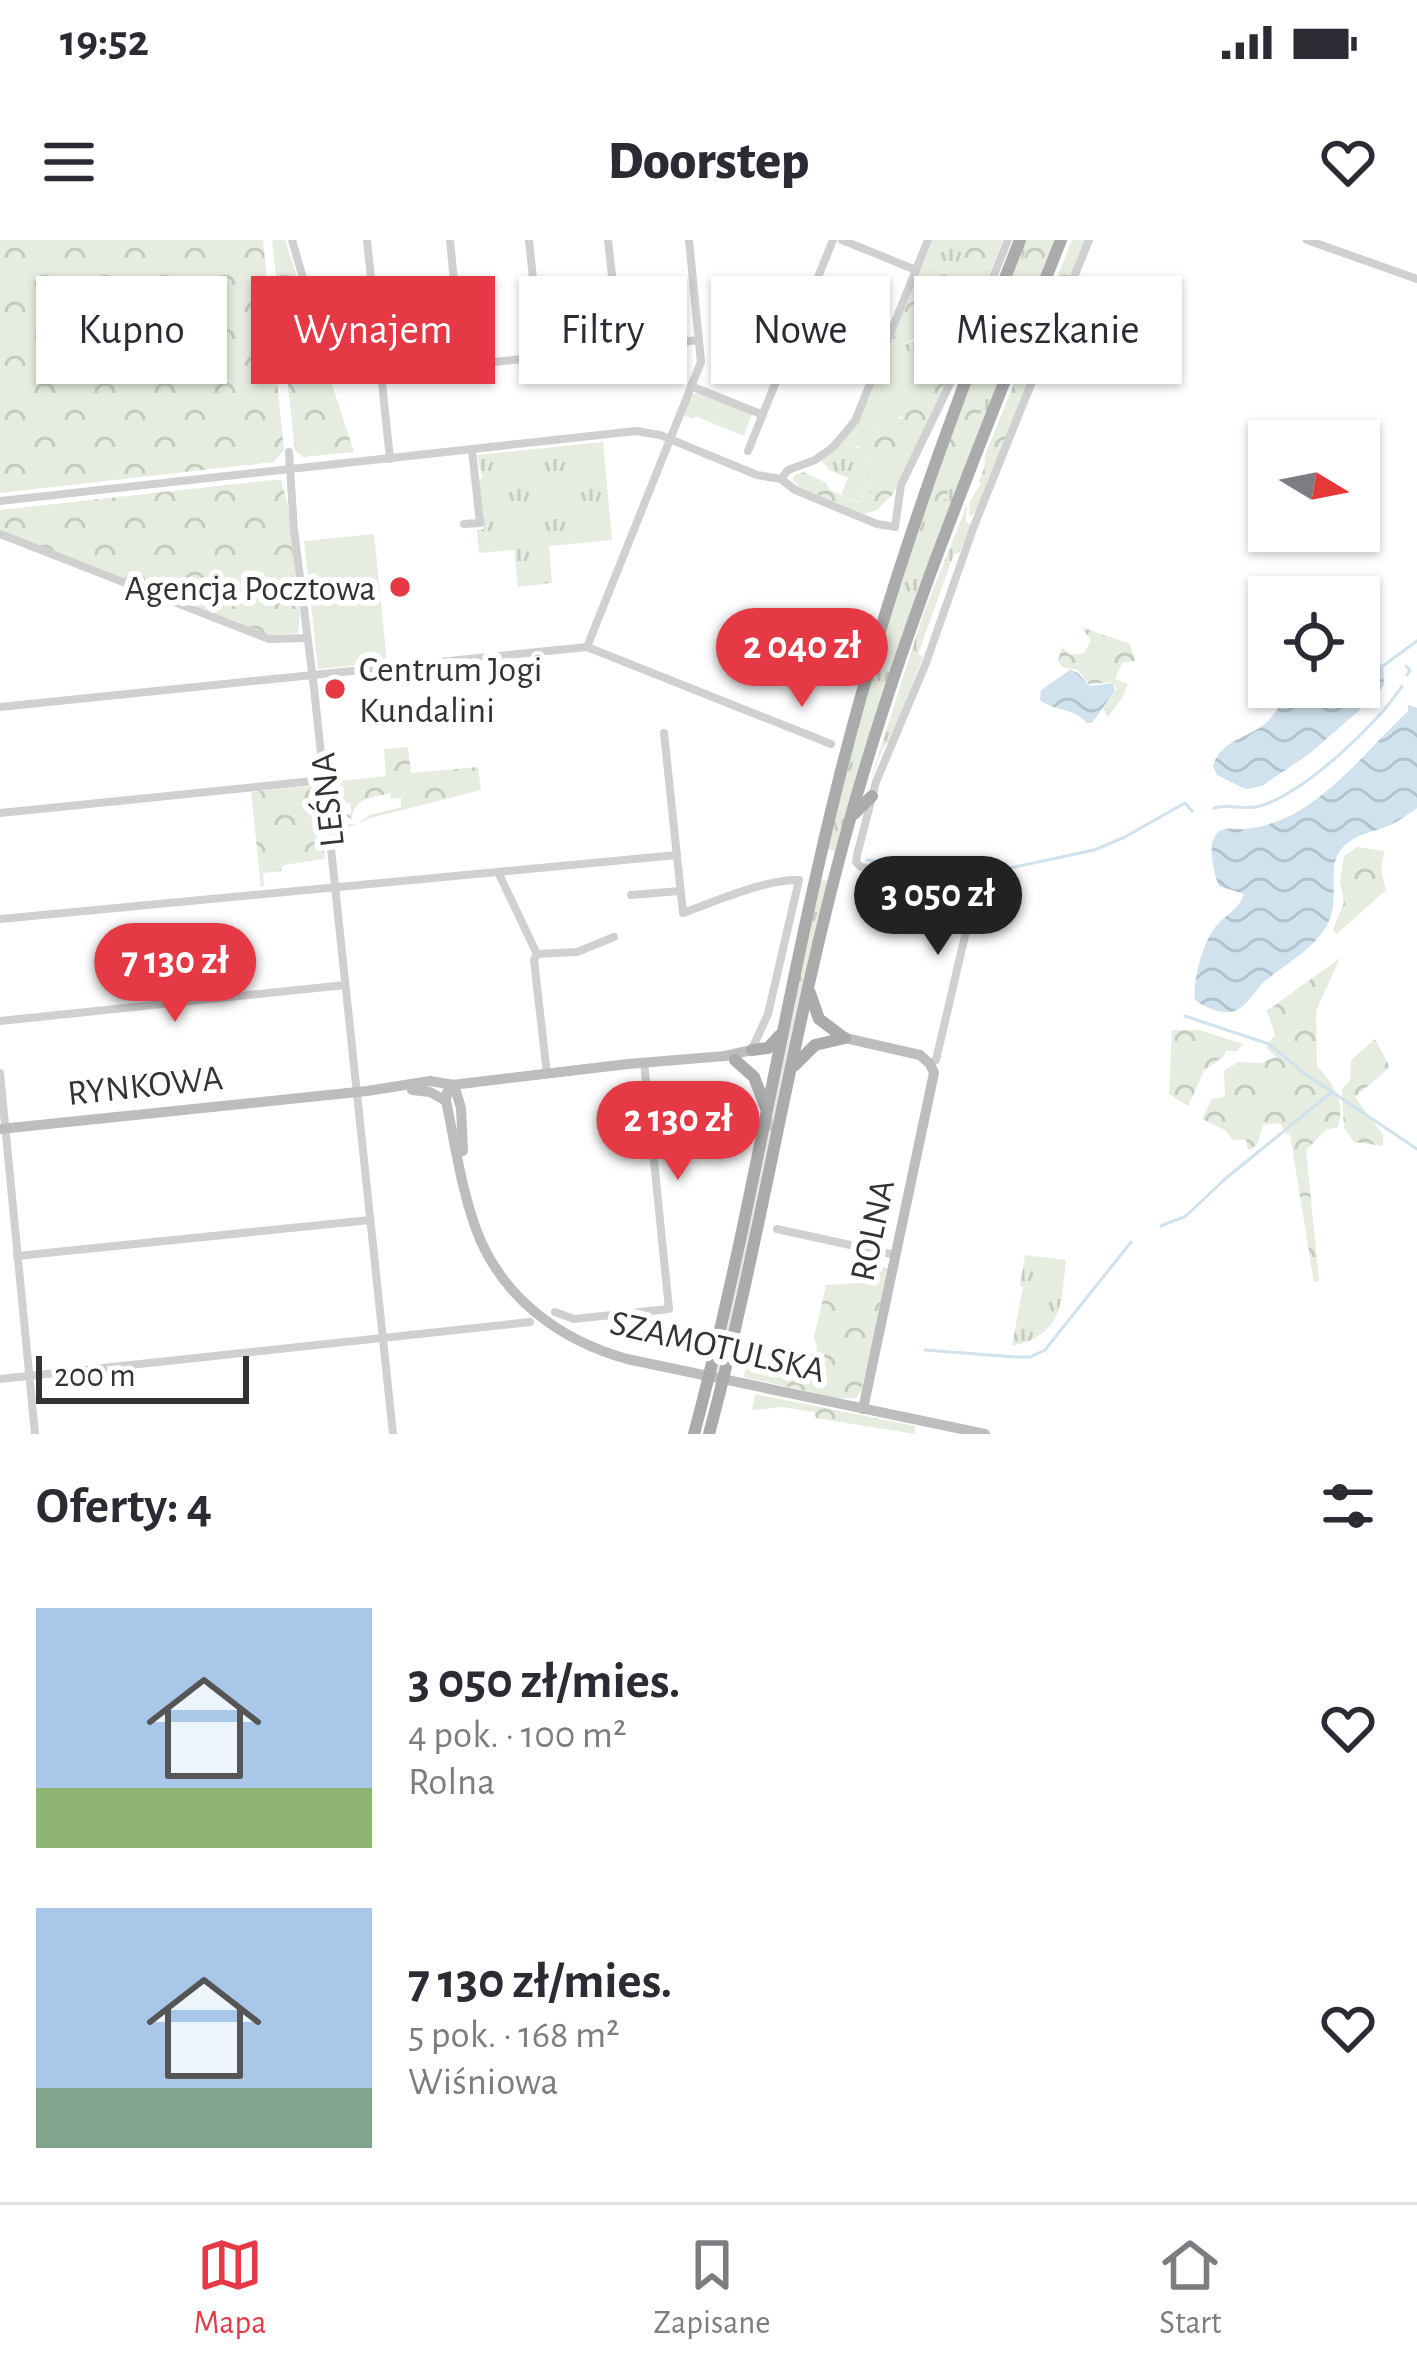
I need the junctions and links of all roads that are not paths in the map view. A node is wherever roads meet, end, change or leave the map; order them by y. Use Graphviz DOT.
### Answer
graph roads {
  1 [pos="292,240"];
  2 [pos="368,240"];
  3 [pos="450,240"];
  4 [pos="529,240"];
  5 [pos="608,240"];
  6 [pos="689,240"];
  7 [pos="833,240"];
  8 [pos="842,240"];
  9 [pos="928,240"];
  10 [pos="1008,240"];
  11 [pos="1020,240"];
  12 [pos="1061,240"];
  13 [pos="1089,240"];
  14 [pos="1307,240"];
  15 [pos="916,270"];
  16 [pos="302,276"];
  17 [pos="371,276"];
  18 [pos="453,276"];
  19 [pos="533,276"];
  20 [pos="612,276"];
  21 [pos="1417,279"];
  22 [pos="699,340"];
  23 [pos="687,341"];
  24 [pos="382,384"];
  25 [pos="691,386"];
  26 [pos="763,415"];
  27 [pos="670,439"];
  28 [pos="472,450"];
  29 [pos="748,451"];
  30 [pos="289,452"];
  31 [pos="390,459"];
  32 [pos="290,469"];
  33 [pos="781,478"];
  34 [pos="0,502"];
  35 [pos="464,524"];
  36 [pos="0,534"];
  37 [pos="307,638"];
  38 [pos="587,646"];
  39 [pos="312,676"];
  40 [pos="0,707"];
  41 [pos="664,733"];
  42 [pos="831,744"];
  43 [pos="324,780"];
  44 [pos="872,796"];
  45 [pos="0,813"];
  46 [pos="848,826"];
  47 [pos="676,855"];
  48 [pos="498,872"];
  49 [pos="334,886"];
  50 [pos="680,890"];
  51 [pos="632,895"];
  52 [pos="0,920"];
  53 [pos="614,937"];
  54 [pos="537,955"];
  55 [pos="811,974"];
  56 [pos="345,985"];
  57 [pos="0,1021"];
  58 [pos="784,1030"];
  59 [pos="845,1038"];
  60 [pos="752,1050"];
  61 [pos="730,1058"];
  62 [pos="644,1062"];
  63 [pos="931,1064"];
  64 [pos="0,1073"];
  65 [pos="547,1074"];
  66 [pos="481,1082"];
  67 [pos="454,1084"];
  68 [pos="785,1089"];
  69 [pos="412,1090"];
  70 [pos="361,1092"];
  71 [pos="446,1100"];
  72 [pos="461,1108"];
  73 [pos="766,1109"];
  74 [pos="3,1128"];
  75 [pos="462,1172"];
  76 [pos="370,1220"];
  77 [pos="777,1228"];
  78 [pos="896,1255"];
  79 [pos="17,1256"];
  80 [pos="555,1312"];
  81 [pos="530,1322"];
  82 [pos="383,1337"];
  83 [pos="28,1376"];
  84 [pos="0,1379"];
  85 [pos="863,1409"];
  86 [pos="34,1434"];
  87 [pos="393,1434"];
  88 [pos="694,1434"];
  89 [pos="709,1434"];
  90 [pos="985,1434"];
  1 -- 16 [label="street"];
  2 -- 17 [label="street"];
  3 -- 18 [label="street"];
  4 -- 19 [label="street"];
  5 -- 20 [label="street"];
  6 -- 22 [label="street"];
  7 -- 26 [label="street"];
  8 -- 15 [label="street"];
  9 -- 15 [label="street"];
  10 -- 33 [label="street"];
  11 -- 58 [label="main road"];
  12 -- 46 [label="main road"];
  13 -- 44 [label="street"];
  14 -- 21 [label="street"];
  15 -- 33 [label="street"];
  22 -- 23 [label="street"];
  22 -- 25 [label="street"];
  24 -- 31 [label="street"];
  25 -- 26 [label="street"];
  25 -- 27 [label="street"];
  26 -- 29 [label="street"];
  27 -- 28 [label="street"];
  27 -- 33 [label="street"];
  27 -- 38 [label="street"];
  28 -- 31 [label="street"];
  28 -- 35 [label="street"];
  30 -- 32 [label="street, LEŚNA"];
  31 -- 32 [label="street"];
  32 -- 34 [label="street"];
  32 -- 37 [label="street, LEŚNA"];
  36 -- 37 [label="street"];
  37 -- 39 [label="street, LEŚNA"];
  38 -- 39 [label="street"];
  38 -- 42 [label="street"];
  39 -- 40 [label="street"];
  39 -- 43 [label="street, LEŚNA"];
  41 -- 47 [label="street"];
  43 -- 45 [label="street"];
  43 -- 49 [label="street, LEŚNA"];
  44 -- 46 [label="main road"];
  44 -- 63 [label="street, ROLNA"];
  46 -- 55 [label="main road"];
  47 -- 48 [label="street"];
  47 -- 50 [label="street"];
  48 -- 49 [label="street"];
  48 -- 54 [label="street"];
  49 -- 52 [label="street"];
  49 -- 56 [label="street, LEŚNA"];
  50 -- 51 [label="street"];
  50 -- 60 [label="street"];
  53 -- 54 [label="street"];
  54 -- 65 [label="street"];
  55 -- 59 [label="main road"];
  55 -- 68 [label="main road"];
  56 -- 57 [label="street"];
  56 -- 70 [label="street, LEŚNA"];
  58 -- 60 [label="main road"];
  58 -- 73 [label="main road"];
  59 -- 63 [label="street"];
  59 -- 68 [label="main road"];
  60 -- 61 [label="street, RYNKOWA"];
  61 -- 62 [label="street, RYNKOWA"];
  61 -- 73 [label="main road"];
  62 -- 65 [label="street, RYNKOWA"];
  62 -- 80 [label="street"];
  63 -- 78 [label="street, ROLNA"];
  64 -- 74 [label="street"];
  65 -- 66 [label="street, RYNKOWA"];
  66 -- 67 [label="street, RYNKOWA"];
  66 -- 72 [label="street"];
  67 -- 69 [label="street, RYNKOWA"];
  67 -- 70 [label="street, RYNKOWA"];
  67 -- 71 [label="street"];
  67 -- 72 [label="street, SZAMOTULSKA"];
  68 -- 89 [label="main road"];
  69 -- 70 [label="street, RYNKOWA"];
  69 -- 71 [label="street"];
  70 -- 74 [label="street, RYNKOWA"];
  70 -- 76 [label="street, LEŚNA"];
  71 -- 75 [label="street, SZAMOTULSKA"];
  72 -- 75 [label="street, SZAMOTULSKA"];
  73 -- 88 [label="main road"];
  74 -- 79 [label="street"];
  75 -- 85 [label="street, SZAMOTULSKA"];
  76 -- 79 [label="street"];
  76 -- 82 [label="street, LEŚNA"];
  77 -- 78 [label="street"];
  78 -- 85 [label="street, ROLNA"];
  79 -- 83 [label="street"];
  81 -- 82 [label="street"];
  82 -- 83 [label="street"];
  82 -- 87 [label="street, LEŚNA"];
  83 -- 84 [label="street"];
  83 -- 86 [label="street"];
  85 -- 90 [label="street, SZAMOTULSKA"];
}
